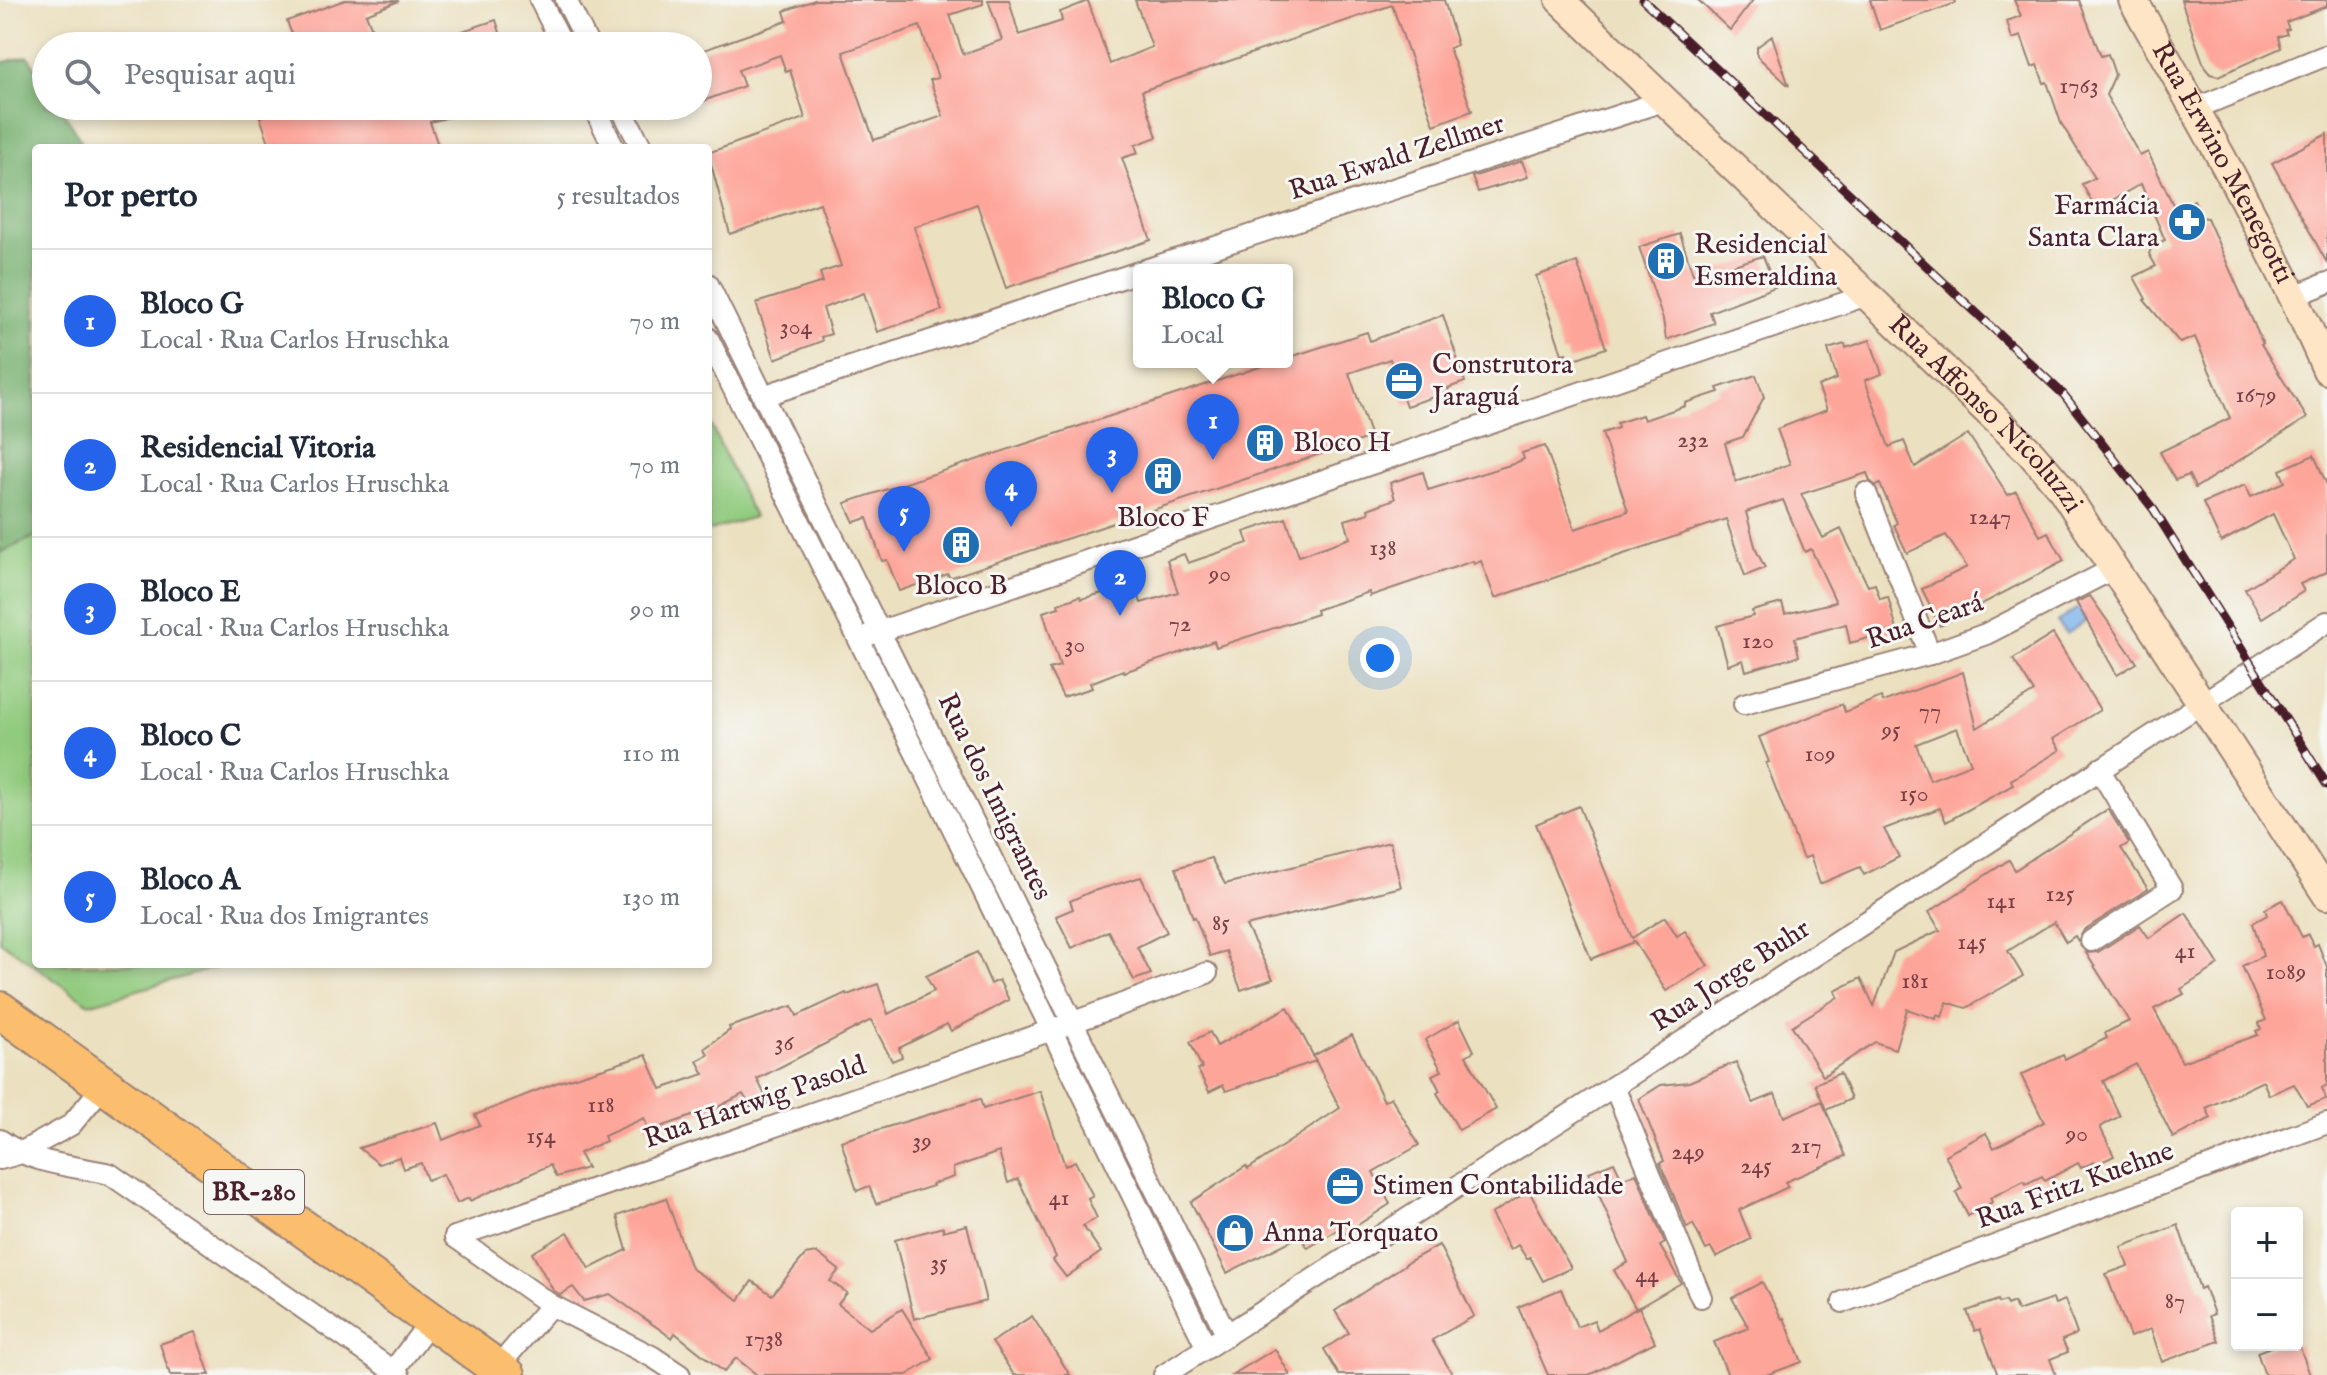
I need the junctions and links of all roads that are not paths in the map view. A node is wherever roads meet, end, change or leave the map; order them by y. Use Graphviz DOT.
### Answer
graph roads {
  1 [pos="540,0"];
  2 [pos="566,0"];
  3 [pos="1560,0"];
  4 [pos="2133,0"];
  5 [pos="556,32"];
  6 [pos="582,32"];
  7 [pos="2327,55"];
  8 [pos="1666,100"];
  9 [pos="2194,109"];
  10 [pos="600,120"];
  11 [pos="627,120"];
  12 [pos="612,144"];
  13 [pos="640,144"];
  14 [pos="1163,264"];
  15 [pos="1133,274"];
  16 [pos="2327,283"];
  17 [pos="712,292"];
  18 [pos="1867,295"];
  19 [pos="2294,296"];
  20 [pos="712,346"];
  21 [pos="2327,370"];
  22 [pos="763,396"];
  23 [pos="1866,493"];
  24 [pos="2115,568"];
  25 [pos="2327,622"];
  26 [pos="881,630"];
  27 [pos="858,639"];
  28 [pos="1930,654"];
  29 [pos="2202,702"];
  30 [pos="1744,704"];
  31 [pos="2099,769"];
  32 [pos="952,777"];
  33 [pos="933,788"];
  34 [pos="2327,895"];
  35 [pos="2091,941"];
  36 [pos="1207,973"];
  37 [pos="0,1010"];
  38 [pos="1073,1021"];
  39 [pos="1052,1030"];
  40 [pos="104,1085"];
  41 [pos="1614,1086"];
  42 [pos="2327,1123"];
  43 [pos="0,1140"];
  44 [pos="9,1156"];
  45 [pos="1701,1297"];
  46 [pos="1843,1302"];
  47 [pos="551,1305"];
  48 [pos="431,1320"];
  49 [pos="1227,1335"];
  50 [pos="1207,1348"];
  51 [pos="502,1371"];
  52 [pos="396,1373"];
  53 [pos="680,1375"];
  54 [pos="1164,1375"];
  1 -- 5 [label="street"];
  2 -- 6 [label="street"];
  3 -- 8 [label="street, Rua Affonso Nicoluzzi"];
  4 -- 9 [label="street, Rua Erwino Menegotti"];
  7 -- 9 [label="street"];
  8 -- 14 [label="street, Rua Ewald Zellmer"];
  8 -- 18 [label="street, Rua Affonso Nicoluzzi"];
  9 -- 19 [label="street, Rua Erwino Menegotti"];
  10 -- 12 [label="street"];
  11 -- 13 [label="street"];
  15 -- 22 [label="street"];
  16 -- 19 [label="street"];
  17 -- 22 [label="street, Rua dos Imigrantes"];
  18 -- 24 [label="street, Rua Affonso Nicoluzzi"];
  18 -- 26 [label="street"];
  19 -- 21 [label="street, Rua Erwino Menegotti"];
  20 -- 27 [label="street, Rua dos Imigrantes"];
  22 -- 26 [label="street, Rua dos Imigrantes"];
  23 -- 28 [label="street"];
  24 -- 28 [label="street, Rua Ceará"];
  24 -- 29 [label="street, Rua Affonso Nicoluzzi"];
  25 -- 29 [label="street, Rua Jorge Buhr"];
  26 -- 27 [label="street"];
  26 -- 32 [label="street, Rua dos Imigrantes"];
  27 -- 33 [label="street, Rua dos Imigrantes"];
  28 -- 30 [label="street, Rua Ceará"];
  29 -- 31 [label="street, Rua Jorge Buhr"];
  29 -- 34 [label="street, Rua Affonso Nicoluzzi"];
  31 -- 35 [label="street"];
  31 -- 41 [label="street, Rua Jorge Buhr"];
  32 -- 33 [label="street"];
  32 -- 38 [label="street, Rua dos Imigrantes"];
  33 -- 39 [label="street, Rua dos Imigrantes"];
  36 -- 38 [label="street, Rua Hartwig Pasold"];
  37 -- 40 [label="highway, BR-280"];
  38 -- 39 [label="street, Rua Hartwig Pasold"];
  38 -- 49 [label="street, Rua dos Imigrantes"];
  39 -- 47 [label="street, Rua Hartwig Pasold"];
  39 -- 50 [label="street, Rua dos Imigrantes"];
  40 -- 44 [label="street"];
  40 -- 48 [label="highway, BR-280"];
  41 -- 45 [label="street"];
  41 -- 49 [label="street, Rua Jorge Buhr"];
  42 -- 46 [label="street, Rua Fritz Kuehne"];
  43 -- 44 [label="street"];
  44 -- 52 [label="street"];
  47 -- 51 [label="street"];
  47 -- 53 [label="street"];
  48 -- 51 [label="highway, BR-280"];
  48 -- 52 [label="street"];
  49 -- 50 [label="street, Rua Jorge Buhr"];
  50 -- 54 [label="street, Rua Jorge Buhr"];
}
